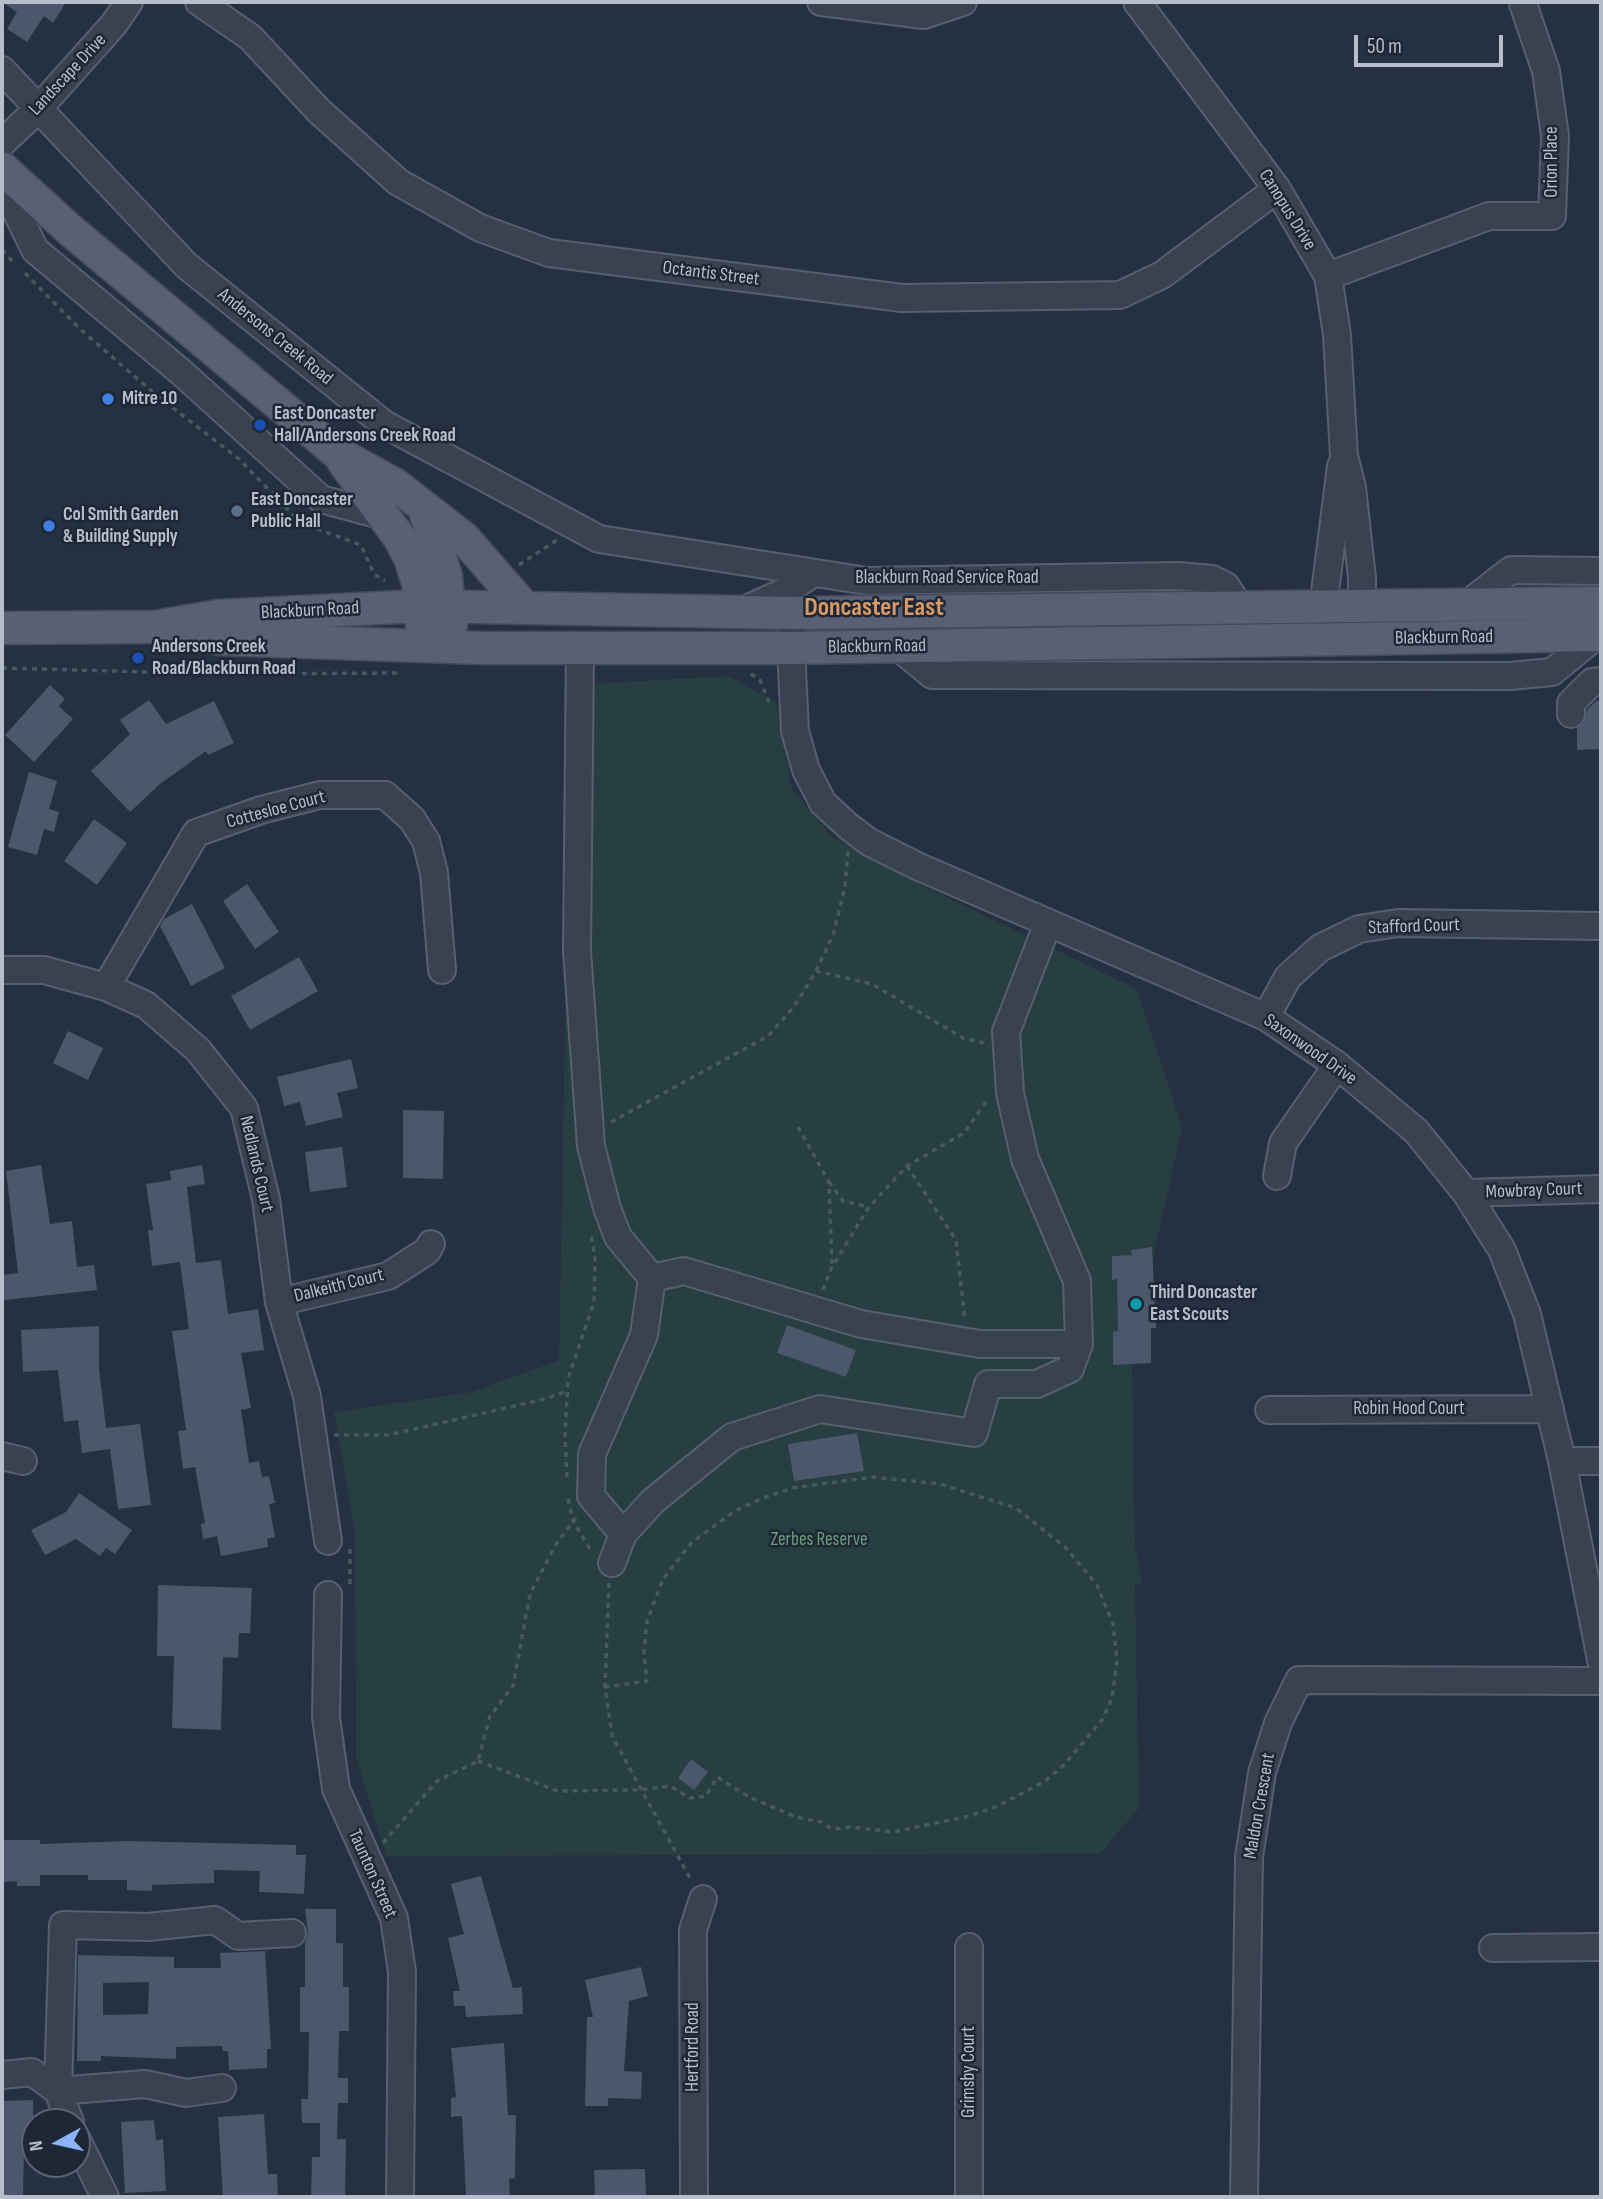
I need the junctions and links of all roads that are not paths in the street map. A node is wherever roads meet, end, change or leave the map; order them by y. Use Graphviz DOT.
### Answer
graph roads {
  1 [pos="129,2"];
  2 [pos="199,2"];
  3 [pos="821,2"];
  4 [pos="962,2"];
  5 [pos="1137,2"];
  6 [pos="1523,4"];
  7 [pos="2,70"];
  8 [pos="38,109"];
  9 [pos="2,143"];
  10 [pos="2,167"];
  11 [pos="2,182"];
  12 [pos="1277,189"];
  13 [pos="1328,276"];
  14 [pos="336,452"];
  15 [pos="1344,456"];
  16 [pos="424,508"];
  17 [pos="384,516"];
  18 [pos="588,533"];
  19 [pos="1601,571"];
  20 [pos="814,573"];
  21 [pos="1601,603"];
  22 [pos="1517,604"];
  23 [pos="1466,605"];
  24 [pos="436,606"];
  25 [pos="524,607"];
  26 [pos="1362,607"];
  27 [pos="1323,608"];
  28 [pos="1241,609"];
  29 [pos="737,613"];
  30 [pos="795,613"];
  31 [pos="154,626"];
  32 [pos="2,628"];
  33 [pos="1599,635"];
  34 [pos="1519,637"];
  35 [pos="1346,640"];
  36 [pos="897,646"];
  37 [pos="451,648"];
  38 [pos="580,648"];
  39 [pos="791,648"];
  40 [pos="1601,681"];
  41 [pos="1571,714"];
  42 [pos="1048,923"];
  43 [pos="1601,926"];
  44 [pos="2,970"];
  45 [pos="442,970"];
  46 [pos="106,987"];
  47 [pos="1266,1017"];
  48 [pos="1337,1065"];
  49 [pos="1277,1176"];
  50 [pos="1601,1189"];
  51 [pos="1466,1193"];
  52 [pos="431,1244"];
  53 [pos="652,1278"];
  54 [pos="279,1302"];
  55 [pos="1079,1344"];
  56 [pos="1550,1409"];
  57 [pos="1269,1410"];
  58 [pos="1562,1461"];
  59 [pos="1601,1461"];
  60 [pos="623,1534"];
  61 [pos="328,1541"];
  62 [pos="612,1563"];
  63 [pos="328,1595"];
  64 [pos="1601,1660"];
  65 [pos="1601,1681"];
  66 [pos="704,1899"];
  67 [pos="292,1933"];
  68 [pos="969,1947"];
  69 [pos="1601,1947"];
  70 [pos="1493,1948"];
  71 [pos="2,2076"];
  72 [pos="222,2088"];
  73 [pos="58,2091"];
  74 [pos="65,2108"];
  75 [pos="91,2168"];
  76 [pos="105,2197"];
  77 [pos="400,2197"];
  78 [pos="694,2197"];
  79 [pos="969,2197"];
  80 [pos="1244,2197"];
  1 -- 8 [label="street, Landscape Drive"];
  2 -- 12 [label="street, Octantis Street"];
  3 -- 4 [label="street"];
  5 -- 12 [label="street, Canopus Drive"];
  6 -- 13 [label="street, Orion Place"];
  7 -- 8 [label="street, Andersons Creek Road"];
  8 -- 9 [label="street, Landscape Drive"];
  8 -- 18 [label="street, Andersons Creek Road"];
  10 -- 14 [label="main road"];
  11 -- 17 [label="street"];
  12 -- 13 [label="street, Canopus Drive"];
  13 -- 15 [label="street, Canopus Drive"];
  14 -- 16 [label="main road"];
  14 -- 17 [label="main road"];
  15 -- 26 [label="street, Canopus Drive"];
  15 -- 27 [label="street, Canopus Drive"];
  16 -- 24 [label="main road"];
  16 -- 25 [label="main road"];
  17 -- 24 [label="main road"];
  18 -- 20 [label="street, Blackburn Road Service Road"];
  19 -- 23 [label="street"];
  20 -- 28 [label="street, Blackburn Road Service Road"];
  20 -- 29 [label="street"];
  21 -- 22 [label="main road, Blackburn Road"];
  22 -- 23 [label="main road, Blackburn Road"];
  22 -- 34 [label="main road"];
  23 -- 26 [label="main road, Blackburn Road"];
  24 -- 25 [label="main road, Blackburn Road"];
  24 -- 31 [label="main road, Blackburn Road"];
  24 -- 37 [label="main road"];
  25 -- 29 [label="main road, Blackburn Road"];
  26 -- 27 [label="main road, Blackburn Road"];
  26 -- 35 [label="street, Canopus Drive"];
  27 -- 28 [label="main road, Blackburn Road"];
  27 -- 35 [label="street"];
  28 -- 30 [label="main road, Blackburn Road"];
  29 -- 30 [label="main road, Blackburn Road"];
  30 -- 39 [label="street, Saxonwood Drive"];
  31 -- 32 [label="main road, Blackburn Road"];
  31 -- 37 [label="main road, Blackburn Road"];
  33 -- 34 [label="main road, Blackburn Road"];
  33 -- 36 [label="street"];
  34 -- 35 [label="main road, Blackburn Road"];
  35 -- 36 [label="main road, Blackburn Road"];
  36 -- 39 [label="main road, Blackburn Road"];
  37 -- 38 [label="main road, Blackburn Road"];
  38 -- 39 [label="main road, Blackburn Road"];
  38 -- 53 [label="street"];
  39 -- 42 [label="street, Saxonwood Drive"];
  40 -- 41 [label="street"];
  42 -- 47 [label="street, Saxonwood Drive"];
  42 -- 55 [label="street"];
  43 -- 47 [label="street, Stafford Court"];
  44 -- 46 [label="street, Nedlands Court"];
  45 -- 46 [label="street, Cottesloe Court"];
  46 -- 54 [label="street, Nedlands Court"];
  47 -- 48 [label="street, Saxonwood Drive"];
  48 -- 49 [label="street"];
  48 -- 51 [label="street, Saxonwood Drive"];
  50 -- 51 [label="street, Mowbray Court"];
  51 -- 56 [label="street, Saxonwood Drive"];
  52 -- 54 [label="street, Dalkeith Court"];
  53 -- 55 [label="street"];
  53 -- 60 [label="street"];
  54 -- 61 [label="street"];
  55 -- 60 [label="street"];
  56 -- 57 [label="street, Robin Hood Court"];
  56 -- 58 [label="street, Saxonwood Drive"];
  58 -- 59 [label="street"];
  58 -- 64 [label="street, Saxonwood Drive"];
  60 -- 62 [label="street"];
  63 -- 77 [label="street, Taunton Street"];
  65 -- 80 [label="street, Maldon Crescent"];
  66 -- 78 [label="street, Hertford Road"];
  67 -- 73 [label="street"];
  68 -- 79 [label="street, Grimsby Court"];
  69 -- 70 [label="street"];
  71 -- 73 [label="street"];
  72 -- 73 [label="street"];
  73 -- 74 [label="street"];
  75 -- 76 [label="street"];
}
